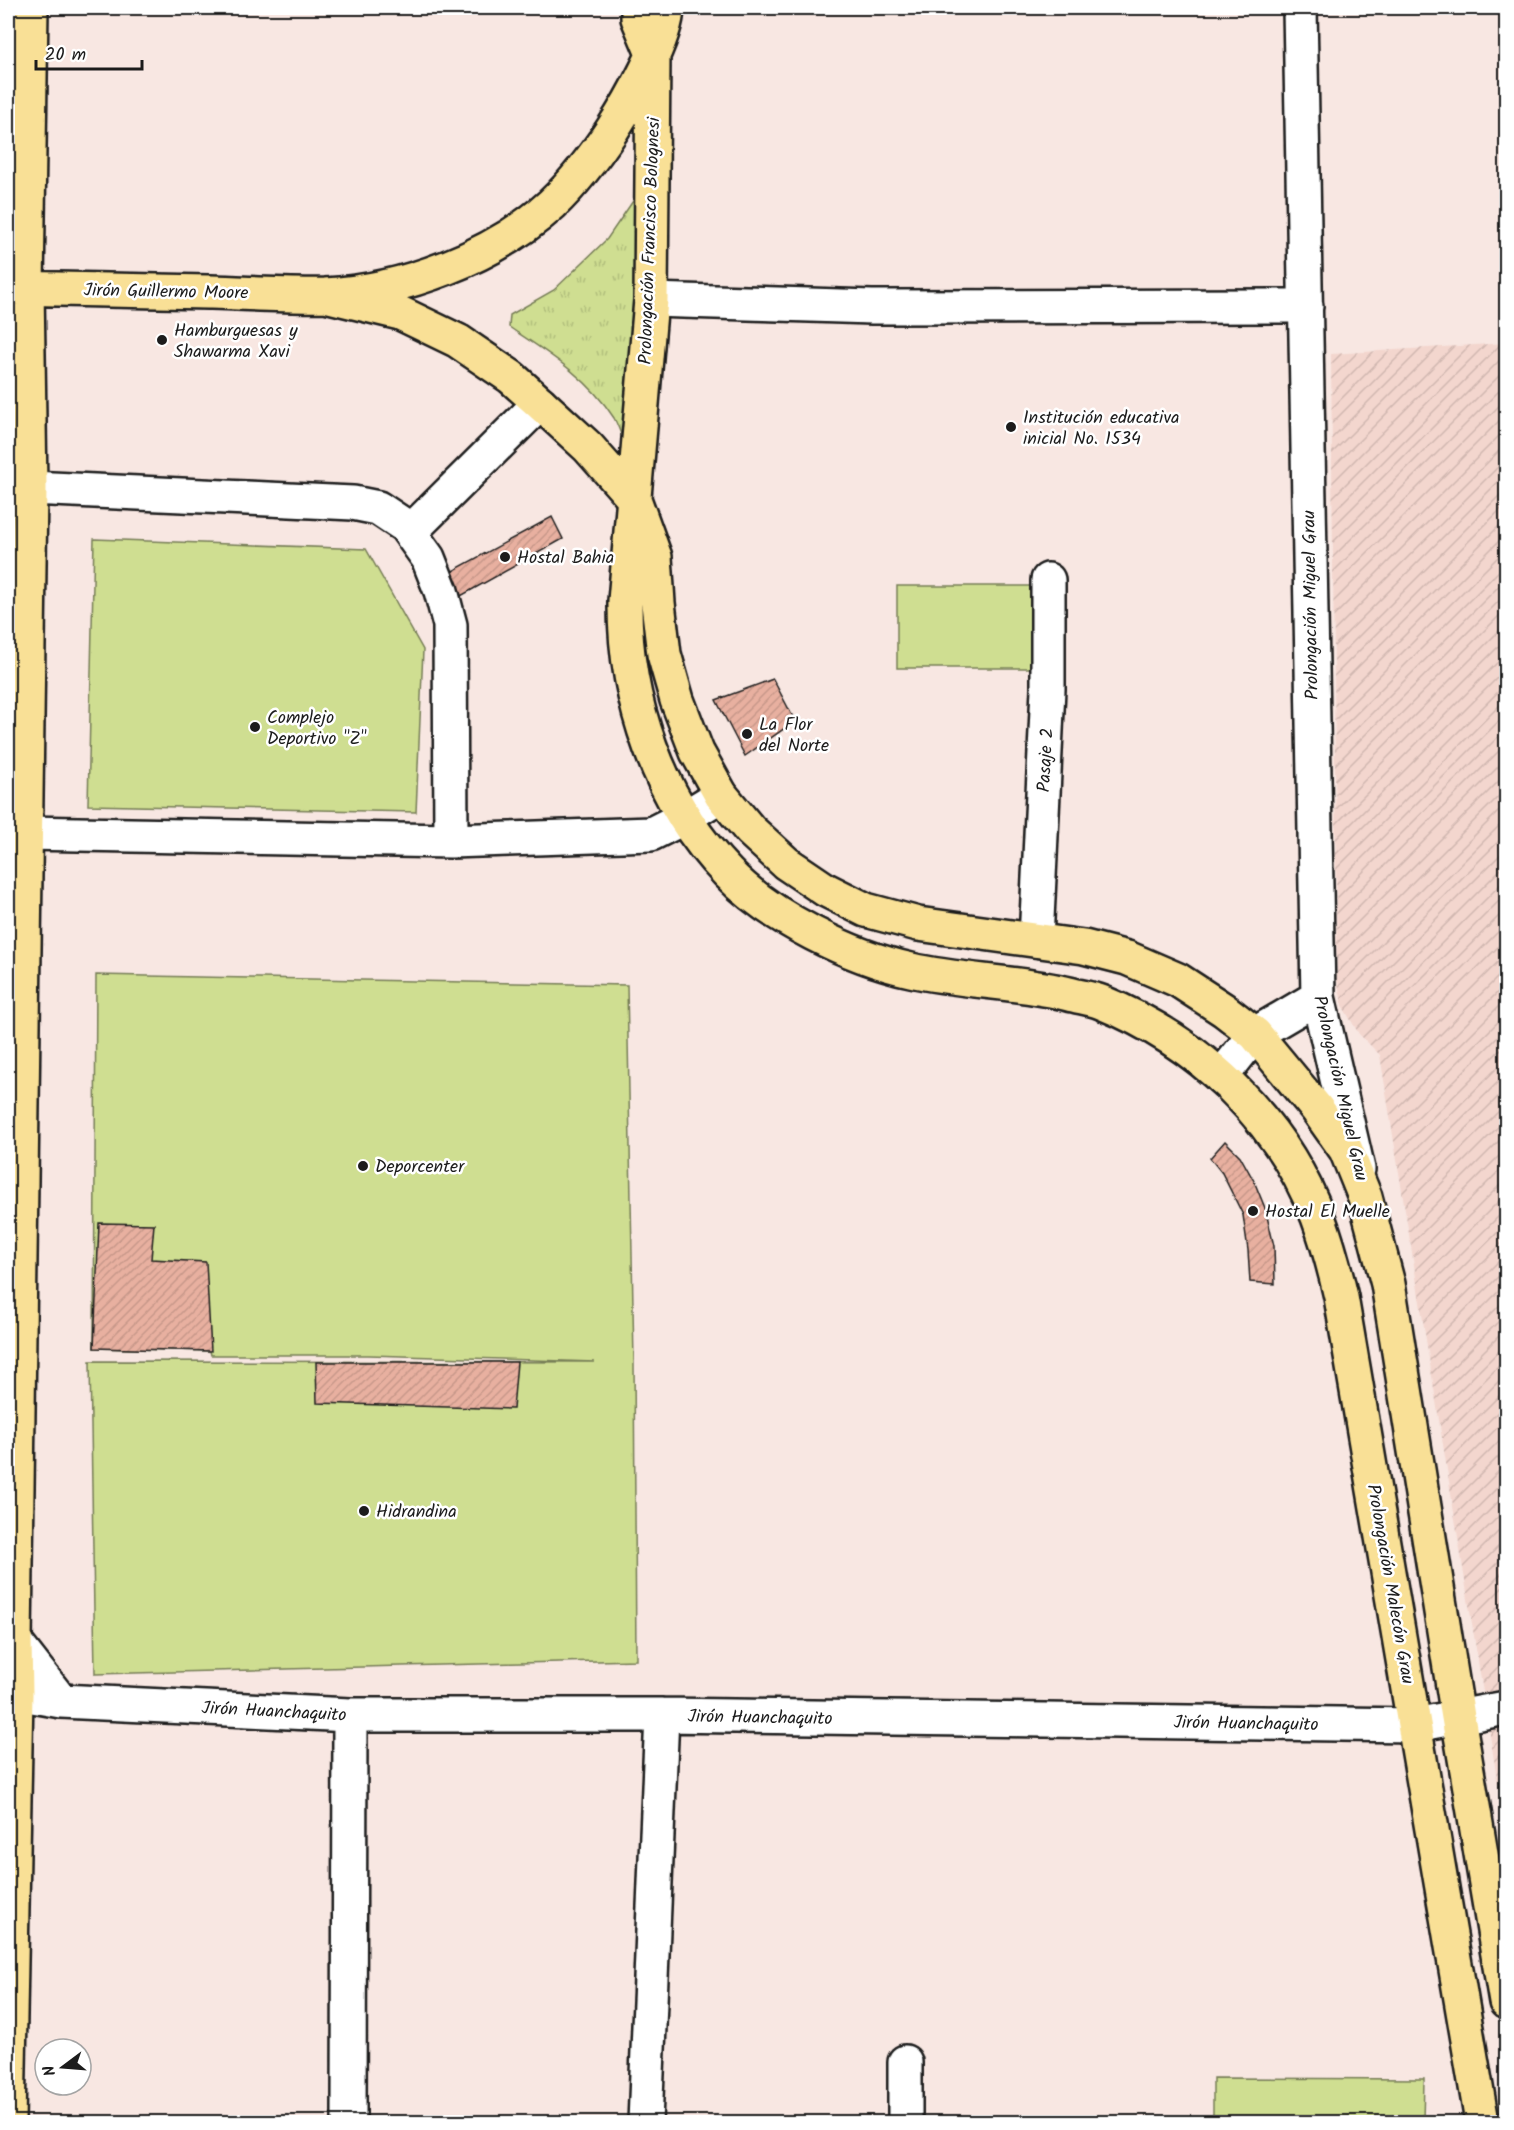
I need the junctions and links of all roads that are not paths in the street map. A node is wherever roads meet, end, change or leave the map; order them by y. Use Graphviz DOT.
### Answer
graph roads {
  1 [pos="31,8"];
  2 [pos="638,8"];
  3 [pos="667,8"];
  4 [pos="1300,8"];
  5 [pos="653,54"];
  6 [pos="17,288"];
  7 [pos="325,295"];
  8 [pos="651,300"];
  9 [pos="1306,306"];
  10 [pos="540,403"];
  11 [pos="30,488"];
  12 [pos="634,499"];
  13 [pos="410,532"];
  14 [pos="1048,580"];
  15 [pos="721,795"];
  16 [pos="686,817"];
  17 [pos="25,833"];
  18 [pos="451,842"];
  19 [pos="1035,940"];
  20 [pos="1318,997"];
  21 [pos="1255,1034"];
  22 [pos="1221,1077"];
  23 [pos="1365,1197"];
  24 [pos="1392,1308"];
  25 [pos="1345,1317"];
  26 [pos="11,1641"];
  27 [pos="12,1692"];
  28 [pos="62,1701"];
  29 [pos="1506,1708"];
  30 [pos="350,1715"];
  31 [pos="662,1715"];
  32 [pos="1458,1717"];
  33 [pos="1415,1725"];
  34 [pos="1506,2002"];
  35 [pos="905,2062"];
  36 [pos="8,2122"];
  37 [pos="349,2122"];
  38 [pos="645,2122"];
  39 [pos="905,2122"];
  40 [pos="1482,2122"];
  1 -- 6 [label="main road"];
  2 -- 5 [label="main road"];
  3 -- 5 [label="main road"];
  4 -- 9 [label="street, Prolongación Miguel Grau"];
  5 -- 7 [label="main road, Jirón Guillermo Moore"];
  5 -- 8 [label="main road, Prolongación Francisco Bolognesi"];
  6 -- 7 [label="main road, Jirón Guillermo Moore"];
  6 -- 11 [label="main road"];
  7 -- 10 [label="main road, Jirón Guillermo Moore"];
  8 -- 9 [label="street"];
  8 -- 12 [label="main road, Prolongación Francisco Bolognesi"];
  9 -- 20 [label="street, Prolongación Miguel Grau"];
  10 -- 12 [label="main road, Jirón Guillermo Moore"];
  10 -- 13 [label="street"];
  11 -- 13 [label="street"];
  11 -- 17 [label="main road"];
  12 -- 15 [label="main road, Prolongación Francisco Bolognesi"];
  12 -- 16 [label="main road, Prolongación Francisco Bolognesi"];
  13 -- 18 [label="street"];
  14 -- 19 [label="street, Pasaje 2"];
  15 -- 16 [label="street"];
  15 -- 19 [label="main road, Prolongación Francisco Bolognesi"];
  16 -- 18 [label="street"];
  16 -- 22 [label="main road, Prolongación Francisco Bolognesi"];
  17 -- 18 [label="street"];
  17 -- 26 [label="main road"];
  19 -- 21 [label="main road, Prolongación Francisco Bolognesi"];
  20 -- 21 [label="street"];
  20 -- 23 [label="street, Prolongación Miguel Grau"];
  21 -- 22 [label="street"];
  21 -- 23 [label="main road, Prolongación Francisco Bolognesi"];
  22 -- 25 [label="main road, Prolongación Malecón Grau"];
  23 -- 24 [label="main road"];
  24 -- 25 [label="main road"];
  24 -- 32 [label="main road"];
  25 -- 33 [label="main road, Prolongación Malecón Grau"];
  26 -- 27 [label="main road"];
  26 -- 28 [label="street"];
  27 -- 28 [label="street, Jirón Huanchaquito"];
  27 -- 36 [label="main road"];
  28 -- 30 [label="street, Jirón Huanchaquito"];
  29 -- 32 [label="street, Jirón Huanchaquito"];
  30 -- 31 [label="street, Jirón Huanchaquito"];
  30 -- 37 [label="street"];
  31 -- 33 [label="street, Jirón Huanchaquito"];
  31 -- 38 [label="street"];
  32 -- 33 [label="street, Jirón Huanchaquito"];
  32 -- 34 [label="main road"];
  33 -- 40 [label="main road, Prolongación Malecón Grau"];
  35 -- 39 [label="street"];
}
